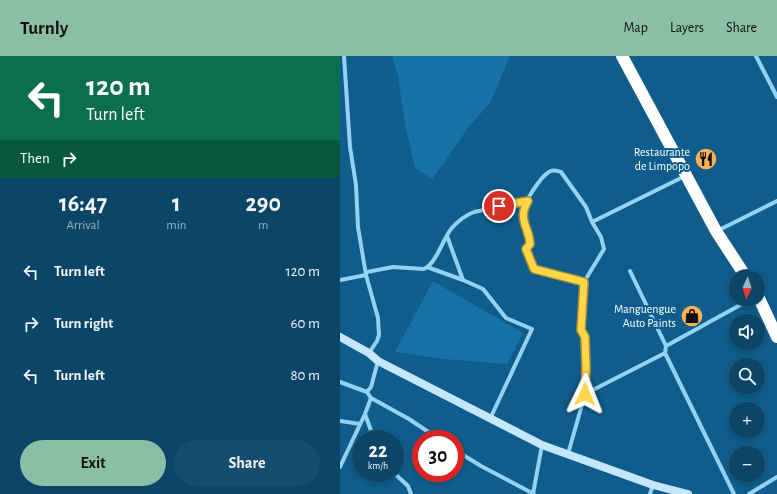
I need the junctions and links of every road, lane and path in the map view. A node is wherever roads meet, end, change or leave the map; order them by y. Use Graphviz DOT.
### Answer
graph roads {
  1 [pos="344,56"];
  2 [pos="622,56"];
  3 [pos="756,56"];
  4 [pos="777,97"];
  5 [pos="340,99"];
  6 [pos="347,99"];
  7 [pos="686,175"];
  8 [pos="528,201"];
  9 [pos="777,201"];
  10 [pos="592,222"];
  11 [pos="716,231"];
  12 [pos="447,236"];
  13 [pos="427,268"];
  14 [pos="741,270"];
  15 [pos="630,271"];
  16 [pos="367,274"];
  17 [pos="340,280"];
  18 [pos="463,280"];
  19 [pos="584,282"];
  20 [pos="738,306"];
  21 [pos="763,306"];
  22 [pos="340,337"];
  23 [pos="777,337"];
  24 [pos="666,346"];
  25 [pos="369,353"];
  26 [pos="665,353"];
  27 [pos="378,361"];
  28 [pos="340,382"];
  29 [pos="367,392"];
  30 [pos="585,394"];
  31 [pos="371,398"];
  32 [pos="365,414"];
  33 [pos="490,419"];
  34 [pos="340,421"];
  35 [pos="360,424"];
  36 [pos="371,430"];
  37 [pos="426,430"];
  38 [pos="542,445"];
  39 [pos="568,454"];
  40 [pos="464,456"];
  41 [pos="340,467"];
  42 [pos="777,477"];
  43 [pos="404,482"];
  44 [pos="653,485"];
  45 [pos="411,494"];
  46 [pos="534,494"];
  47 [pos="650,494"];
  48 [pos="688,494"];
  49 [pos="734,494"];
  50 [pos="749,494"];
  1 -- 6 [label="street"];
  2 -- 7 [label="highway"];
  3 -- 4 [label="street"];
  5 -- 6 [label="street"];
  6 -- 16 [label="street"];
  7 -- 10 [label="street"];
  7 -- 11 [label="highway"];
  8 -- 10 [label="street"];
  8 -- 12 [label="street"];
  8 -- 19 [label="street"];
  9 -- 11 [label="street"];
  10 -- 19 [label="street"];
  11 -- 14 [label="highway"];
  12 -- 13 [label="street"];
  12 -- 18 [label="street"];
  13 -- 16 [label="street"];
  13 -- 18 [label="street"];
  15 -- 24 [label="street"];
  16 -- 17 [label="street"];
  16 -- 25 [label="street"];
  18 -- 33 [label="street"];
  19 -- 30 [label="street"];
  20 -- 24 [label="street"];
  21 -- 23 [label="highway"];
  22 -- 25 [label="street"];
  24 -- 26 [label="street"];
  25 -- 27 [label="street"];
  26 -- 30 [label="street"];
  26 -- 49 [label="street"];
  27 -- 29 [label="street"];
  27 -- 33 [label="street"];
  28 -- 29 [label="street"];
  29 -- 31 [label="street"];
  30 -- 39 [label="street"];
  31 -- 32 [label="street"];
  31 -- 37 [label="street"];
  32 -- 35 [label="street"];
  32 -- 36 [label="street"];
  33 -- 38 [label="street"];
  34 -- 35 [label="street"];
  35 -- 41 [label="street"];
  38 -- 39 [label="street"];
  38 -- 46 [label="street"];
  39 -- 44 [label="street"];
  40 -- 46 [label="street"];
  42 -- 50 [label="street"];
  43 -- 45 [label="street"];
  44 -- 47 [label="street"];
  44 -- 48 [label="street"];
}
